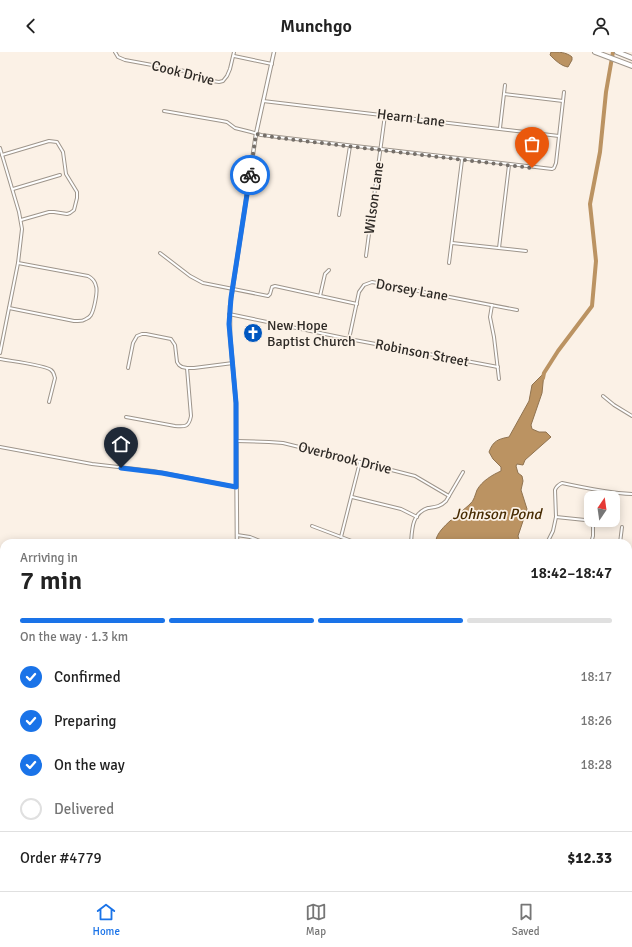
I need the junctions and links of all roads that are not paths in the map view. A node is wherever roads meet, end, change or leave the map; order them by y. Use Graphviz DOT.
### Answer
graph roads {
  1 [pos="115,52"];
  2 [pos="234,52"];
  3 [pos="274,52"];
  4 [pos="595,52"];
  5 [pos="617,52"];
  6 [pos="233,56"];
  7 [pos="632,58"];
  8 [pos="272,64"];
  9 [pos="632,66"];
  10 [pos="505,85"];
  11 [pos="564,92"];
  12 [pos="504,94"];
  13 [pos="263,101"];
  14 [pos="563,101"];
  15 [pos="164,111"];
  16 [pos="385,115"];
  17 [pos="500,128"];
  18 [pos="256,134"];
  19 [pos="559,136"];
  20 [pos="350,146"];
  21 [pos="0,148"];
  22 [pos="380,150"];
  23 [pos="2,155"];
  24 [pos="462,160"];
  25 [pos="508,165"];
  26 [pos="60,175"];
  27 [pos="13,189"];
  28 [pos="339,214"];
  29 [pos="21,220"];
  30 [pos="452,243"];
  31 [pos="498,248"];
  32 [pos="526,251"];
  33 [pos="160,253"];
  34 [pos="366,256"];
  35 [pos="18,263"];
  36 [pos="450,263"];
  37 [pos="329,270"];
  38 [pos="233,288"];
  39 [pos="320,296"];
  40 [pos="357,304"];
  41 [pos="492,305"];
  42 [pos="9,308"];
  43 [pos="517,310"];
  44 [pos="230,314"];
  45 [pos="349,339"];
  46 [pos="1,344"];
  47 [pos="0,353"];
  48 [pos="0,359"];
  49 [pos="233,363"];
  50 [pos="498,367"];
  51 [pos="128,368"];
  52 [pos="188,368"];
  53 [pos="499,379"];
  54 [pos="603,396"];
  55 [pos="50,402"];
  56 [pos="632,416"];
  57 [pos="126,417"];
  58 [pos="236,442"];
  59 [pos="0,447"];
  60 [pos="360,462"];
  61 [pos="463,472"];
  62 [pos="236,487"];
  63 [pos="632,494"];
  64 [pos="449,496"];
  65 [pos="352,497"];
  66 [pos="417,517"];
  67 [pos="556,517"];
  68 [pos="312,526"];
  69 [pos="622,527"];
  70 [pos="237,535"];
  71 [pos="341,537"];
  72 [pos="237,539"];
  73 [pos="255,539"];
  74 [pos="346,539"];
  75 [pos="411,539"];
  76 [pos="549,539"];
  77 [pos="592,539"];
  78 [pos="620,539"];
  1 -- 6 [label="street, Cook Drive"];
  2 -- 6 [label="street, Cook Drive"];
  3 -- 8 [label="street"];
  4 -- 9 [label="highway"];
  5 -- 7 [label="highway"];
  6 -- 8 [label="street"];
  8 -- 13 [label="street"];
  10 -- 12 [label="street"];
  11 -- 14 [label="street"];
  12 -- 14 [label="street"];
  12 -- 17 [label="street"];
  13 -- 16 [label="street, Hearn Lane"];
  13 -- 18 [label="street"];
  14 -- 19 [label="street"];
  15 -- 18 [label="street"];
  16 -- 17 [label="street, Hearn Lane"];
  16 -- 22 [label="street, Wilson Lane"];
  17 -- 19 [label="street, Hearn Lane"];
  18 -- 20 [label="street"];
  18 -- 38 [label="street"];
  19 -- 25 [label="street"];
  20 -- 22 [label="street"];
  20 -- 28 [label="street"];
  21 -- 23 [label="street"];
  22 -- 24 [label="street"];
  22 -- 34 [label="street, Wilson Lane"];
  23 -- 27 [label="street"];
  23 -- 29 [label="street"];
  24 -- 25 [label="street"];
  24 -- 30 [label="street"];
  25 -- 31 [label="street"];
  26 -- 27 [label="street"];
  27 -- 29 [label="street"];
  29 -- 35 [label="street"];
  30 -- 31 [label="street"];
  30 -- 36 [label="street"];
  31 -- 32 [label="street"];
  33 -- 38 [label="street"];
  35 -- 42 [label="street"];
  35 -- 42 [label="street"];
  37 -- 39 [label="street"];
  38 -- 39 [label="street"];
  38 -- 44 [label="street"];
  39 -- 40 [label="street"];
  40 -- 41 [label="street, Dorsey Lane"];
  40 -- 45 [label="street, Dorsey Lane"];
  41 -- 43 [label="street, Dorsey Lane"];
  41 -- 50 [label="street"];
  42 -- 46 [label="street"];
  44 -- 45 [label="street, Robinson Street"];
  44 -- 49 [label="street"];
  45 -- 50 [label="street, Robinson Street"];
  46 -- 47 [label="street"];
  48 -- 55 [label="street"];
  49 -- 52 [label="street"];
  49 -- 58 [label="street"];
  50 -- 53 [label="street"];
  51 -- 52 [label="street"];
  52 -- 57 [label="street"];
  54 -- 56 [label="street"];
  58 -- 60 [label="street, Overbrook Drive"];
  58 -- 62 [label="street"];
  59 -- 62 [label="street"];
  60 -- 64 [label="street, Overbrook Drive"];
  60 -- 65 [label="street"];
  61 -- 64 [label="street"];
  62 -- 70 [label="street"];
  63 -- 67 [label="street"];
  64 -- 66 [label="street"];
  65 -- 66 [label="street"];
  65 -- 71 [label="street"];
  66 -- 75 [label="street"];
  67 -- 76 [label="street"];
  67 -- 77 [label="street"];
  68 -- 71 [label="street"];
  69 -- 78 [label="street"];
  70 -- 72 [label="street"];
  70 -- 73 [label="street"];
  71 -- 74 [label="street"];
}
